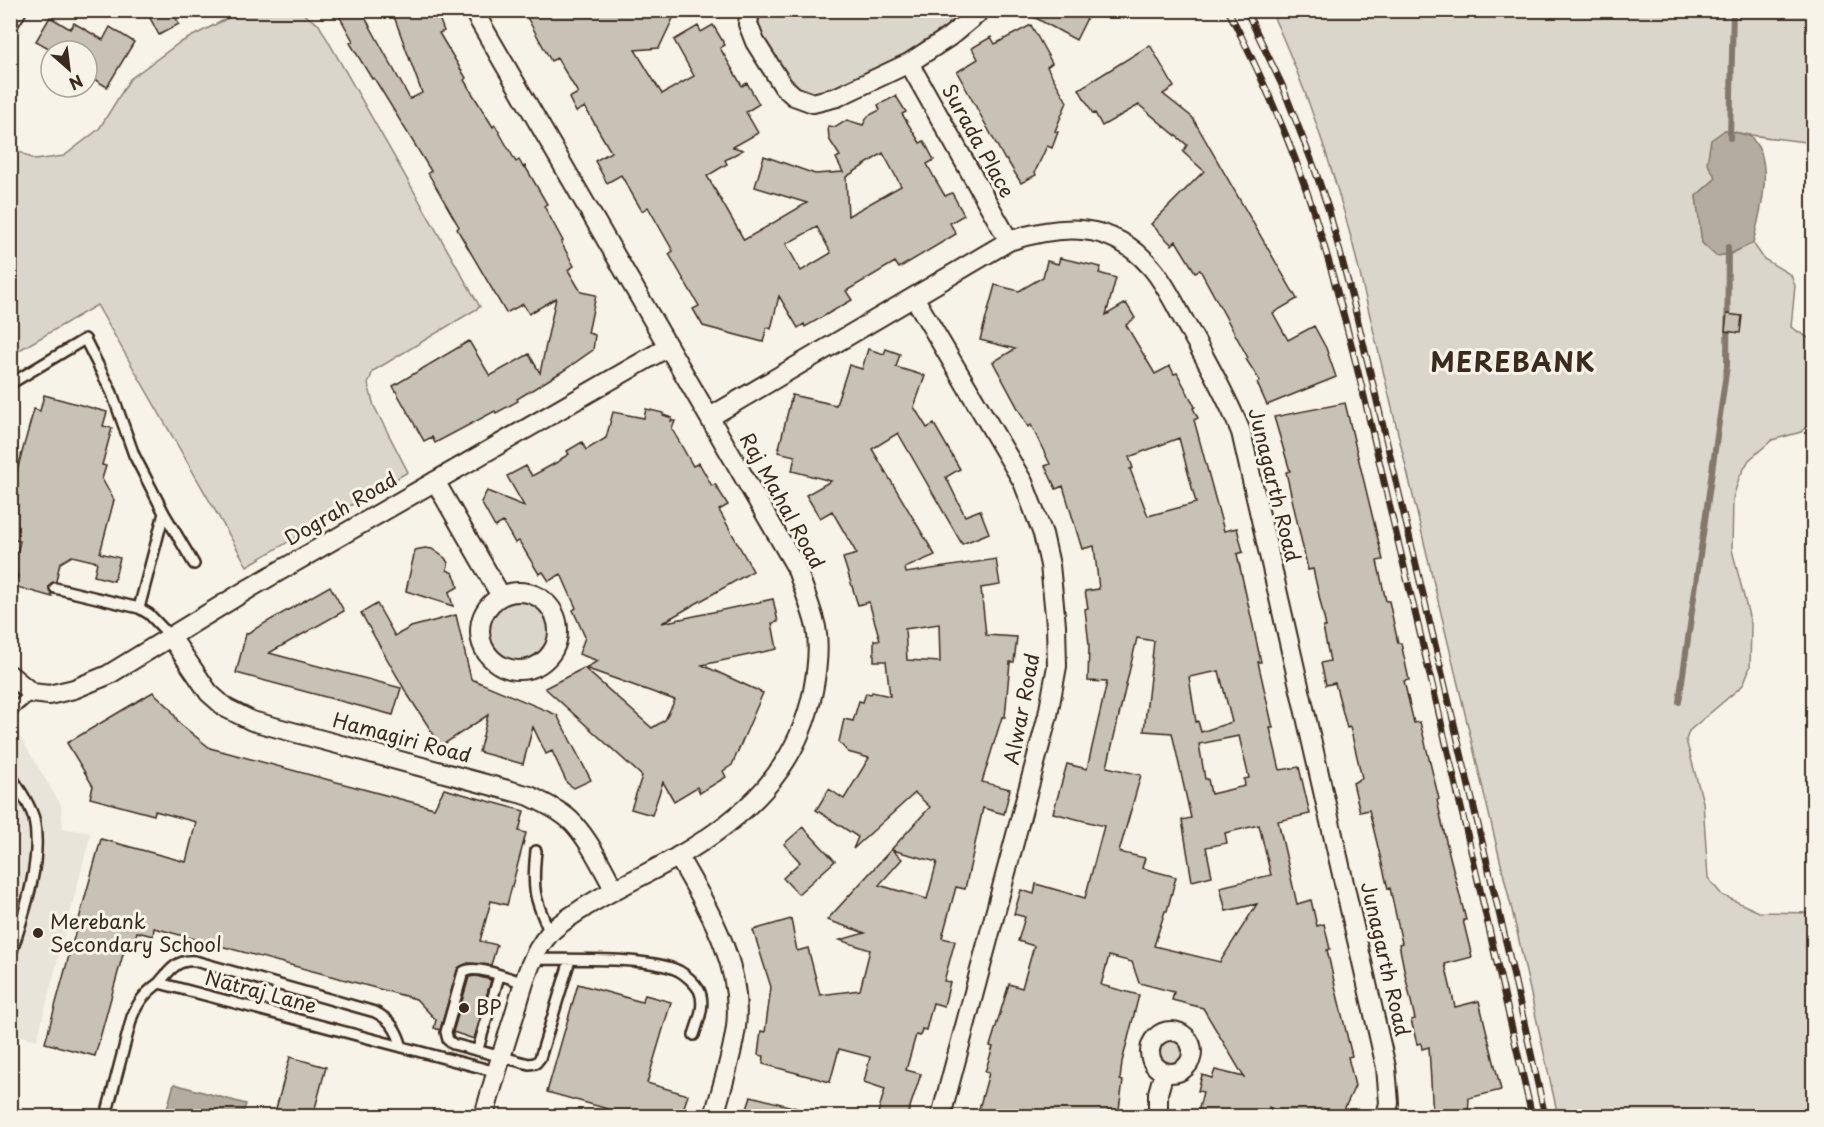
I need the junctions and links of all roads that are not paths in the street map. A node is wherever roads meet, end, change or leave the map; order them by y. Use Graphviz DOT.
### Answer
graph roads {
  1 [pos="17,10"];
  2 [pos="473,10"];
  3 [pos="750,10"];
  4 [pos="979,10"];
  5 [pos="10,21"];
  6 [pos="909,63"];
  7 [pos="1009,241"];
  8 [pos="914,297"];
  9 [pos="668,347"];
  10 [pos="10,384"];
  11 [pos="710,417"];
  12 [pos="435,481"];
  13 [pos="164,513"];
  14 [pos="194,564"];
  15 [pos="55,588"];
  16 [pos="501,596"];
  17 [pos="139,608"];
  18 [pos="171,637"];
  19 [pos="10,675"];
  20 [pos="32,693"];
  21 [pos="10,712"];
  22 [pos="10,774"];
  23 [pos="536,850"];
  24 [pos="678,856"];
  25 [pos="614,889"];
  26 [pos="550,933"];
  27 [pos="10,957"];
  28 [pos="532,959"];
  29 [pos="570,960"];
  30 [pos="499,976"];
  31 [pos="524,982"];
  32 [pos="159,983"];
  33 [pos="694,1035"];
  34 [pos="402,1047"];
  35 [pos="478,1050"];
  36 [pos="499,1064"];
  37 [pos="1164,1071"];
  38 [pos="106,1116"];
  39 [pos="484,1116"];
  40 [pos="714,1116"];
  41 [pos="941,1116"];
  42 [pos="1158,1116"];
  43 [pos="1386,1116"];
  1 -- 5 [label="street"];
  2 -- 9 [label="street, Raj Mahal Road"];
  3 -- 6 [label="street"];
  4 -- 6 [label="street"];
  6 -- 7 [label="street, Surada Place"];
  7 -- 8 [label="street, Junagarth Road"];
  7 -- 43 [label="street, Junagarth Road"];
  8 -- 11 [label="street, Junagarth Road"];
  8 -- 41 [label="street, Alwar Road"];
  9 -- 11 [label="street, Raj Mahal Road"];
  9 -- 12 [label="street, Dograh Road"];
  10 -- 13 [label="lane"];
  11 -- 24 [label="street, Raj Mahal Road"];
  12 -- 16 [label="street"];
  12 -- 18 [label="street, Dograh Road"];
  13 -- 14 [label="lane"];
  13 -- 17 [label="lane"];
  15 -- 17 [label="lane"];
  16 -- 16 [label="street"];
  17 -- 18 [label="lane"];
  18 -- 20 [label="street, Dograh Road"];
  18 -- 25 [label="street, Hamagiri Road"];
  19 -- 20 [label="street"];
  20 -- 21 [label="lane"];
  22 -- 27 [label="lane"];
  23 -- 26 [label="lane"];
  24 -- 25 [label="street, Raj Mahal Road"];
  24 -- 40 [label="street"];
  25 -- 26 [label="street, Raj Mahal Road"];
  26 -- 28 [label="street, Raj Mahal Road"];
  28 -- 29 [label="lane"];
  28 -- 31 [label="street, Raj Mahal Road"];
  29 -- 33 [label="lane"];
  29 -- 36 [label="lane"];
  30 -- 31 [label="lane"];
  30 -- 35 [label="lane"];
  30 -- 35 [label="lane"];
  31 -- 36 [label="street, Raj Mahal Road"];
  32 -- 34 [label="lane, Natraj Lane"];
  32 -- 34 [label="lane"];
  32 -- 38 [label="lane"];
  34 -- 36 [label="lane, Natraj Lane"];
  35 -- 36 [label="lane"];
  36 -- 39 [label="street, Raj Mahal Road"];
  37 -- 42 [label="street"];
}
